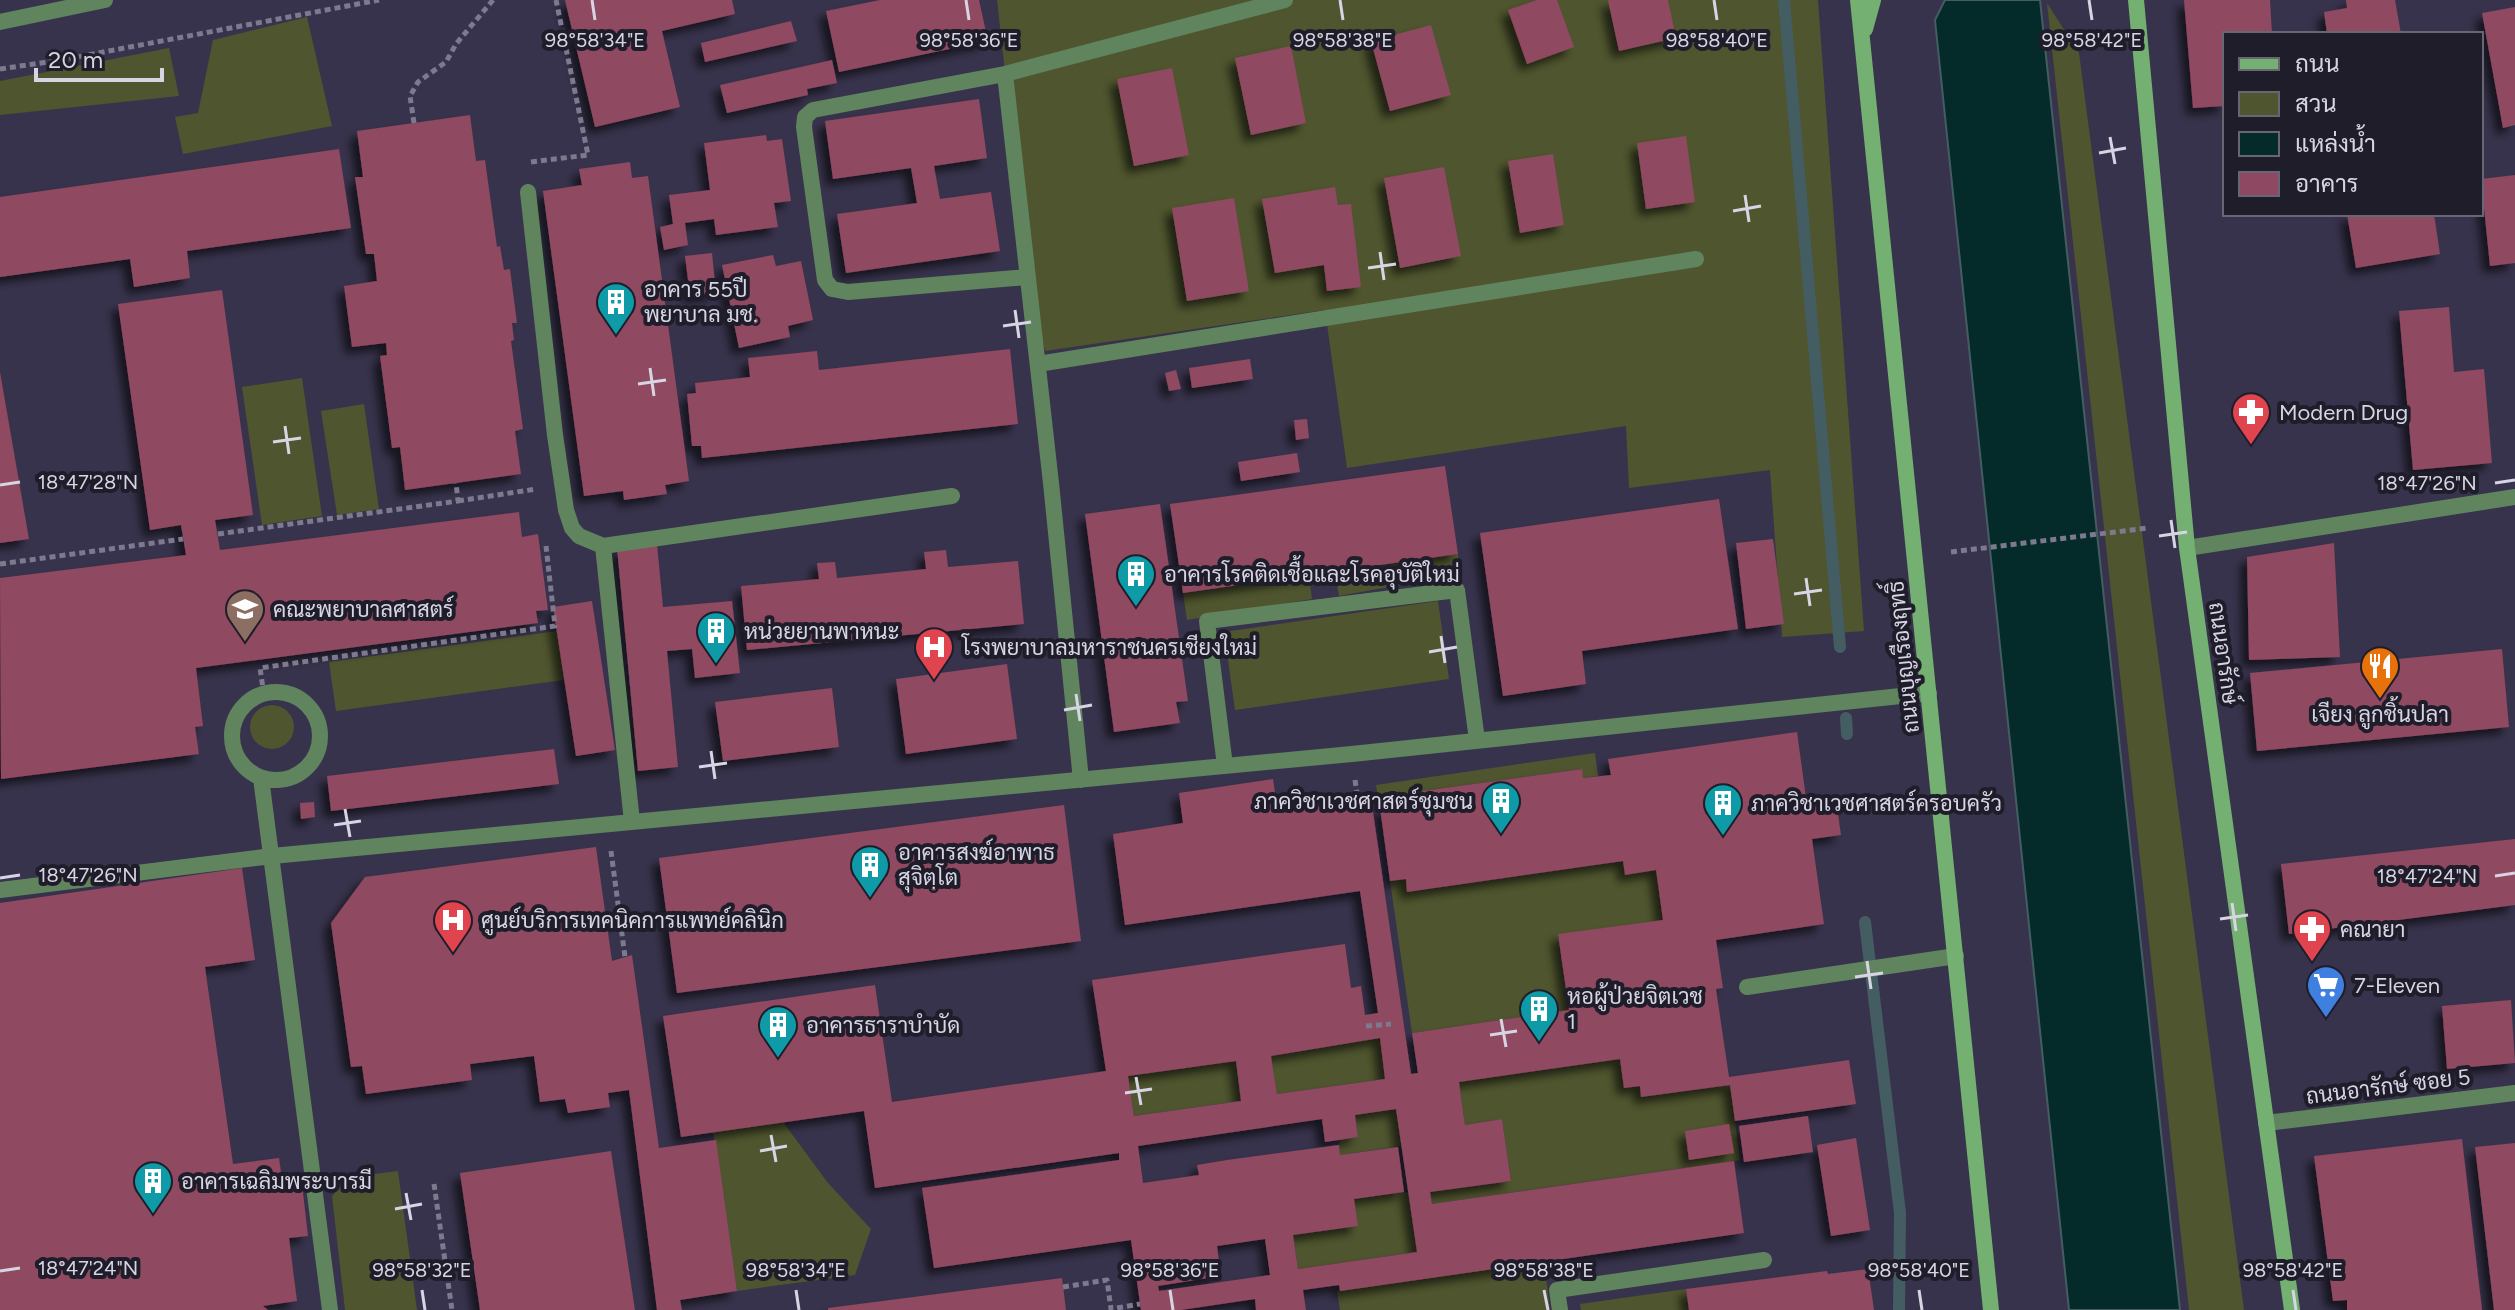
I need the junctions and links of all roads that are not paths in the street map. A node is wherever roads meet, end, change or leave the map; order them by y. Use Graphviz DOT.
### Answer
graph roads {
  1 [pos="105,0"];
  2 [pos="1285,0"];
  3 [pos="1858,0"];
  4 [pos="1873,0"];
  5 [pos="2124,0"];
  6 [pos="2137,6"];
  7 [pos="0,22"];
  8 [pos="1862,38"];
  9 [pos="1005,74"];
  10 [pos="528,192"];
  11 [pos="1696,259"];
  12 [pos="1028,277"];
  13 [pos="1038,364"];
  14 [pos="952,496"];
  15 [pos="2515,497"];
  16 [pos="603,546"];
  17 [pos="2187,548"];
  18 [pos="1929,693"];
  19 [pos="1477,740"];
  20 [pos="1225,766"];
  21 [pos="261,778"];
  22 [pos="1081,780"];
  23 [pos="632,822"];
  24 [pos="272,856"];
  25 [pos="0,890"];
  26 [pos="1956,956"];
  27 [pos="1747,987"];
  28 [pos="2515,1093"];
  29 [pos="2266,1123"];
  30 [pos="1764,1260"];
  31 [pos="328,1306"];
  32 [pos="1560,1310"];
  33 [pos="1991,1310"];
  34 [pos="2292,1310"];
  1 -- 7 [label="street"];
  2 -- 9 [label="street"];
  3 -- 8 [label="main road, ถนนบุญเรืองฤทธิ์"];
  4 -- 8 [label="main road"];
  5 -- 6 [label="main road"];
  6 -- 17 [label="main road, ถนนอารักษ์"];
  8 -- 18 [label="main road, ถนนบุญเรืองฤทธิ์"];
  9 -- 12 [label="street"];
  9 -- 12 [label="street"];
  10 -- 16 [label="street"];
  11 -- 13 [label="street"];
  12 -- 13 [label="street"];
  13 -- 22 [label="street"];
  14 -- 16 [label="street"];
  15 -- 17 [label="street"];
  16 -- 23 [label="street"];
  17 -- 29 [label="main road, ถนนอารักษ์"];
  18 -- 19 [label="street"];
  18 -- 26 [label="main road, ถนนบุญเรืองฤทธิ์"];
  19 -- 20 [label="street"];
  19 -- 20 [label="street"];
  20 -- 22 [label="street"];
  21 -- 21 [label="street"];
  21 -- 24 [label="street"];
  22 -- 23 [label="street"];
  23 -- 24 [label="street"];
  24 -- 25 [label="street"];
  24 -- 31 [label="street"];
  26 -- 27 [label="street"];
  26 -- 33 [label="main road, ถนนบุญเรืองฤทธิ์"];
  28 -- 29 [label="street, ถนนอารักษ์ ซอย 5"];
  29 -- 34 [label="main road, ถนนอารักษ์"];
  30 -- 32 [label="street"];
}
